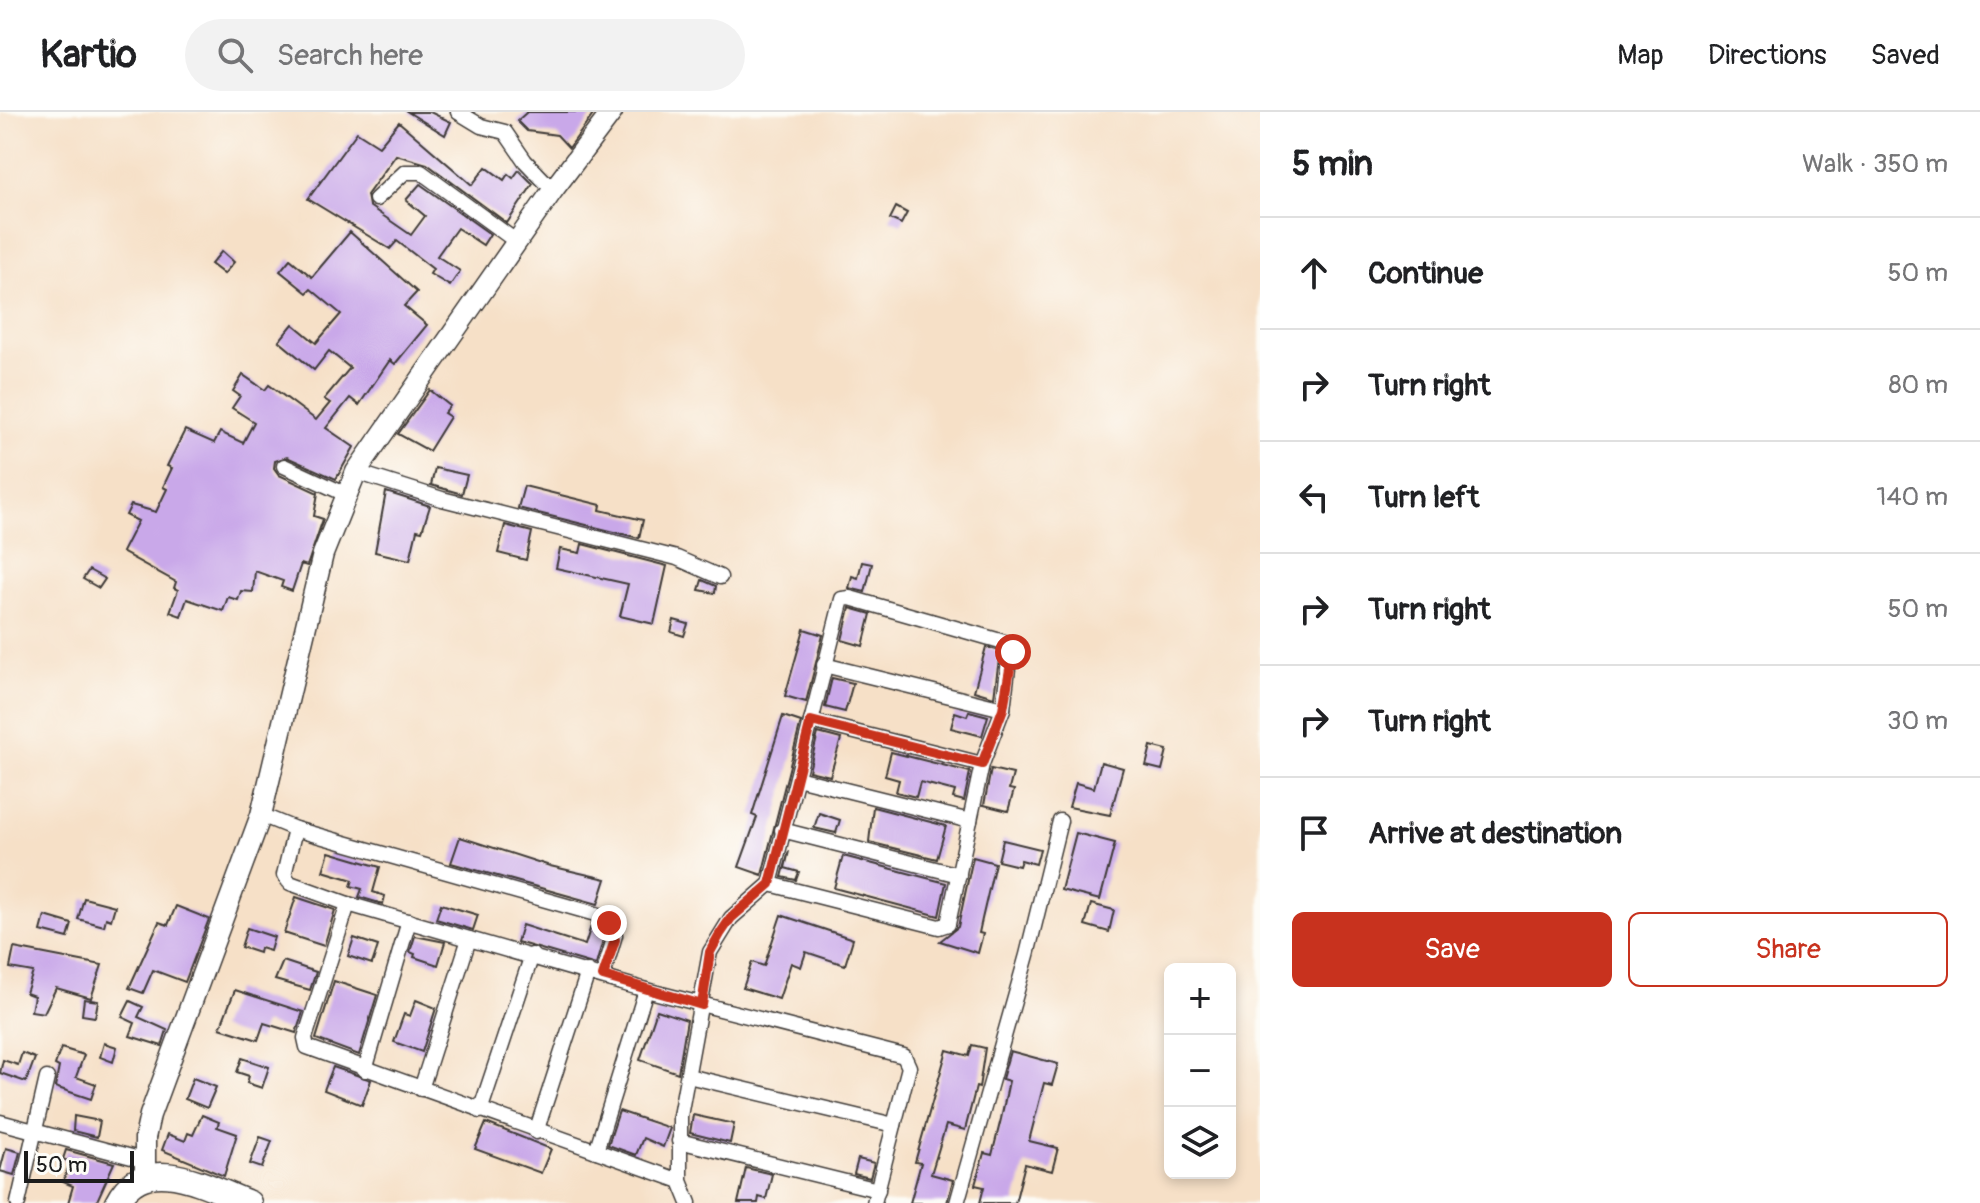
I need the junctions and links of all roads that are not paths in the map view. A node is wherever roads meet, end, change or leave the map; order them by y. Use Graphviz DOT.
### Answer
graph roads {
  1 [pos="458,112"];
  2 [pos="612,112"];
  3 [pos="553,190"];
  4 [pos="376,199"];
  5 [pos="517,242"];
  6 [pos="284,466"];
  7 [pos="356,472"];
  8 [pos="345,494"];
  9 [pos="720,577"];
  10 [pos="824,665"];
  11 [pos="1003,709"];
  12 [pos="811,721"];
  13 [pos="982,764"];
  14 [pos="797,778"];
  15 [pos="261,815"];
  16 [pos="970,821"];
  17 [pos="1060,821"];
  18 [pos="295,829"];
  19 [pos="782,830"];
  20 [pos="959,875"];
  21 [pos="770,884"];
  22 [pos="348,904"];
  23 [pos="409,921"];
  24 [pos="469,939"];
  25 [pos="532,955"];
  26 [pos="588,972"];
  27 [pos="603,976"];
  28 [pos="646,990"];
  29 [pos="702,1005"];
  30 [pos="365,1070"];
  31 [pos="688,1076"];
  32 [pos="47,1078"];
  33 [pos="421,1089"];
  34 [pos="480,1111"];
  35 [pos="0,1122"];
  36 [pos="894,1125"];
  37 [pos="34,1132"];
  38 [pos="536,1132"];
  39 [pos="679,1141"];
  40 [pos="596,1151"];
  41 [pos="144,1168"];
  42 [pos="680,1181"];
  43 [pos="876,1197"];
  44 [pos="18,1203"];
  45 [pos="117,1203"];
  46 [pos="249,1203"];
  47 [pos="689,1203"];
  48 [pos="957,1203"];
  1 -- 3 [label="street"];
  2 -- 3 [label="street"];
  3 -- 5 [label="street"];
  4 -- 5 [label="street"];
  5 -- 7 [label="street"];
  6 -- 8 [label="street"];
  7 -- 8 [label="street"];
  7 -- 9 [label="street"];
  8 -- 15 [label="street"];
  10 -- 11 [label="street"];
  10 -- 11 [label="street"];
  10 -- 12 [label="street"];
  11 -- 13 [label="street"];
  12 -- 13 [label="street"];
  12 -- 14 [label="street"];
  13 -- 16 [label="street"];
  14 -- 16 [label="street"];
  14 -- 19 [label="street"];
  15 -- 18 [label="street"];
  15 -- 41 [label="street"];
  16 -- 20 [label="street"];
  17 -- 48 [label="street"];
  18 -- 22 [label="street"];
  18 -- 27 [label="street"];
  19 -- 20 [label="street"];
  19 -- 21 [label="street"];
  20 -- 21 [label="street"];
  21 -- 29 [label="street"];
  22 -- 23 [label="street"];
  22 -- 30 [label="street"];
  23 -- 24 [label="street"];
  23 -- 30 [label="street"];
  24 -- 25 [label="street"];
  24 -- 33 [label="street"];
  25 -- 26 [label="street"];
  25 -- 34 [label="street"];
  26 -- 27 [label="street"];
  26 -- 38 [label="street"];
  27 -- 28 [label="street"];
  28 -- 29 [label="street"];
  28 -- 40 [label="street"];
  29 -- 31 [label="street"];
  29 -- 36 [label="street"];
  30 -- 33 [label="street"];
  31 -- 36 [label="street"];
  31 -- 39 [label="street"];
  32 -- 37 [label="street"];
  33 -- 34 [label="street"];
  34 -- 38 [label="street"];
  35 -- 37 [label="street"];
  36 -- 43 [label="street"];
  37 -- 41 [label="street"];
  37 -- 44 [label="street"];
  38 -- 40 [label="street"];
  39 -- 42 [label="street"];
  39 -- 43 [label="street"];
  40 -- 42 [label="street"];
  41 -- 45 [label="main road"];
  41 -- 46 [label="main road"];
  42 -- 47 [label="street"];
}
